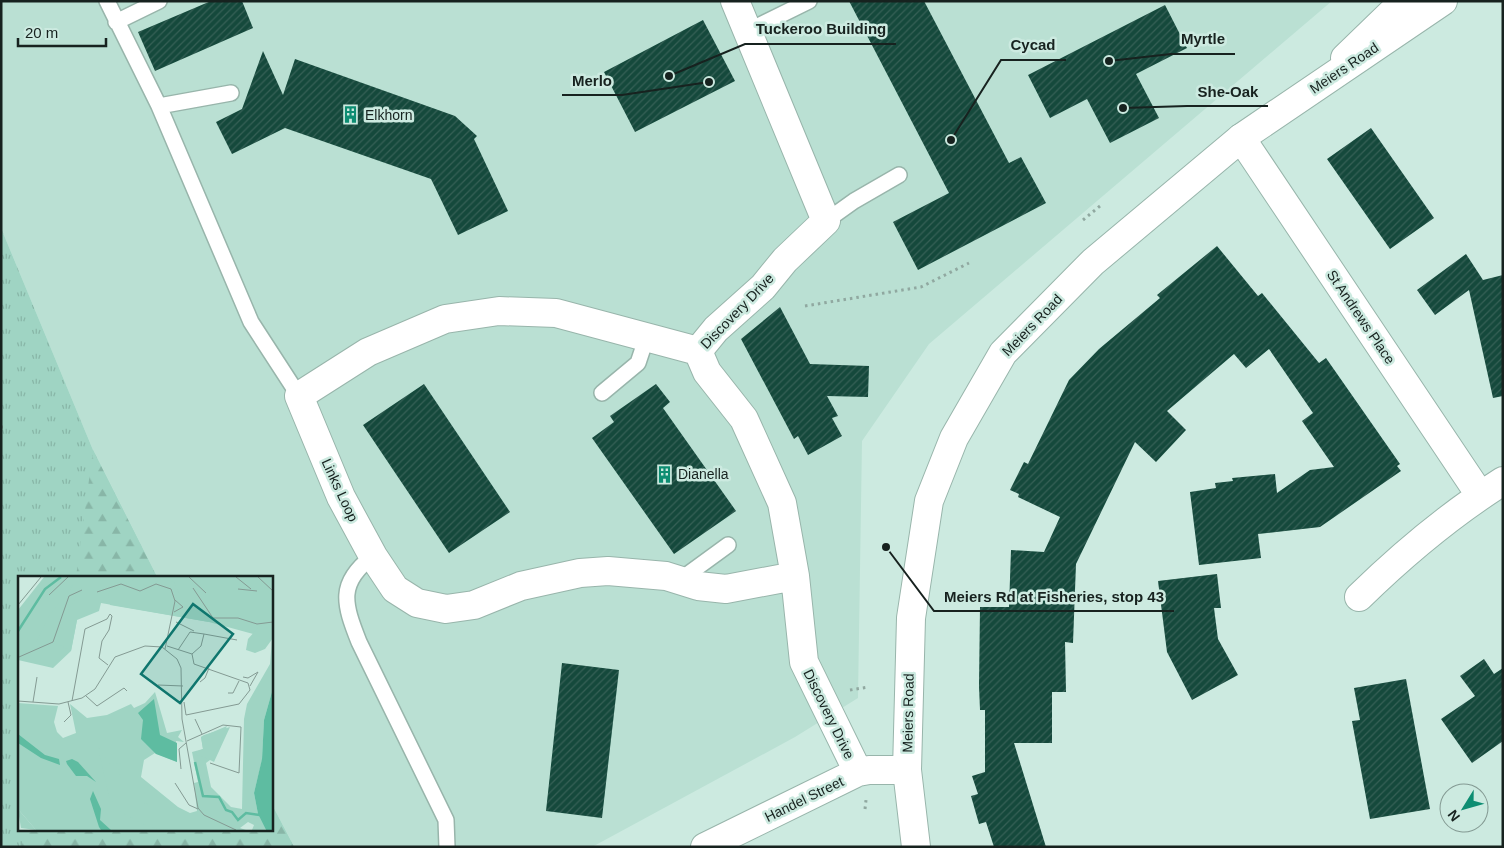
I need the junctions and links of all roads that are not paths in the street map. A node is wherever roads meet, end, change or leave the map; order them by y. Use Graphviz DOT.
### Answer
graph roads {
  1 [pos="107,1"];
  2 [pos="159,1"];
  3 [pos="735,1"];
  4 [pos="809,1"];
  5 [pos="1404,1"];
  6 [pos="1443,1"];
  7 [pos="116,22"];
  8 [pos="748,31"];
  9 [pos="1313,89"];
  10 [pos="230,92"];
  11 [pos="159,106"];
  12 [pos="1241,138"];
  13 [pos="900,175"];
  14 [pos="826,221"];
  15 [pos="646,339"];
  16 [pos="698,352"];
  17 [pos="602,393"];
  18 [pos="298,396"];
  19 [pos="1503,481"];
  20 [pos="1480,495"];
  21 [pos="728,545"];
  22 [pos="373,556"];
  23 [pos="795,576"];
  24 [pos="680,580"];
  25 [pos="1358,597"];
  26 [pos="907,770"];
  27 [pos="858,772"];
  28 [pos="448,847"];
  29 [pos="705,847"];
  30 [pos="916,847"];
  1 -- 7 [label="lane"];
  2 -- 7 [label="lane"];
  3 -- 8 [label="street"];
  4 -- 8 [label="lane"];
  5 -- 9 [label="street"];
  6 -- 9 [label="street, Meiers Road"];
  7 -- 11 [label="lane"];
  8 -- 14 [label="street"];
  9 -- 12 [label="street, Meiers Road"];
  10 -- 11 [label="lane"];
  11 -- 18 [label="lane"];
  12 -- 20 [label="street, St Andrews Place"];
  12 -- 26 [label="street, Meiers Road"];
  13 -- 14 [label="lane"];
  14 -- 16 [label="street, Discovery Drive"];
  15 -- 16 [label="street"];
  15 -- 17 [label="lane"];
  15 -- 18 [label="street"];
  16 -- 23 [label="street, Discovery Drive"];
  18 -- 22 [label="street, Links Loop"];
  19 -- 20 [label="street"];
  20 -- 25 [label="street"];
  21 -- 24 [label="lane"];
  22 -- 24 [label="street, Links Loop"];
  22 -- 28 [label="lane"];
  23 -- 24 [label="street, Links Loop"];
  23 -- 27 [label="street, Discovery Drive"];
  26 -- 27 [label="street, Handel Street"];
  26 -- 30 [label="street, Meiers Road"];
  27 -- 29 [label="street, Handel Street"];
}
